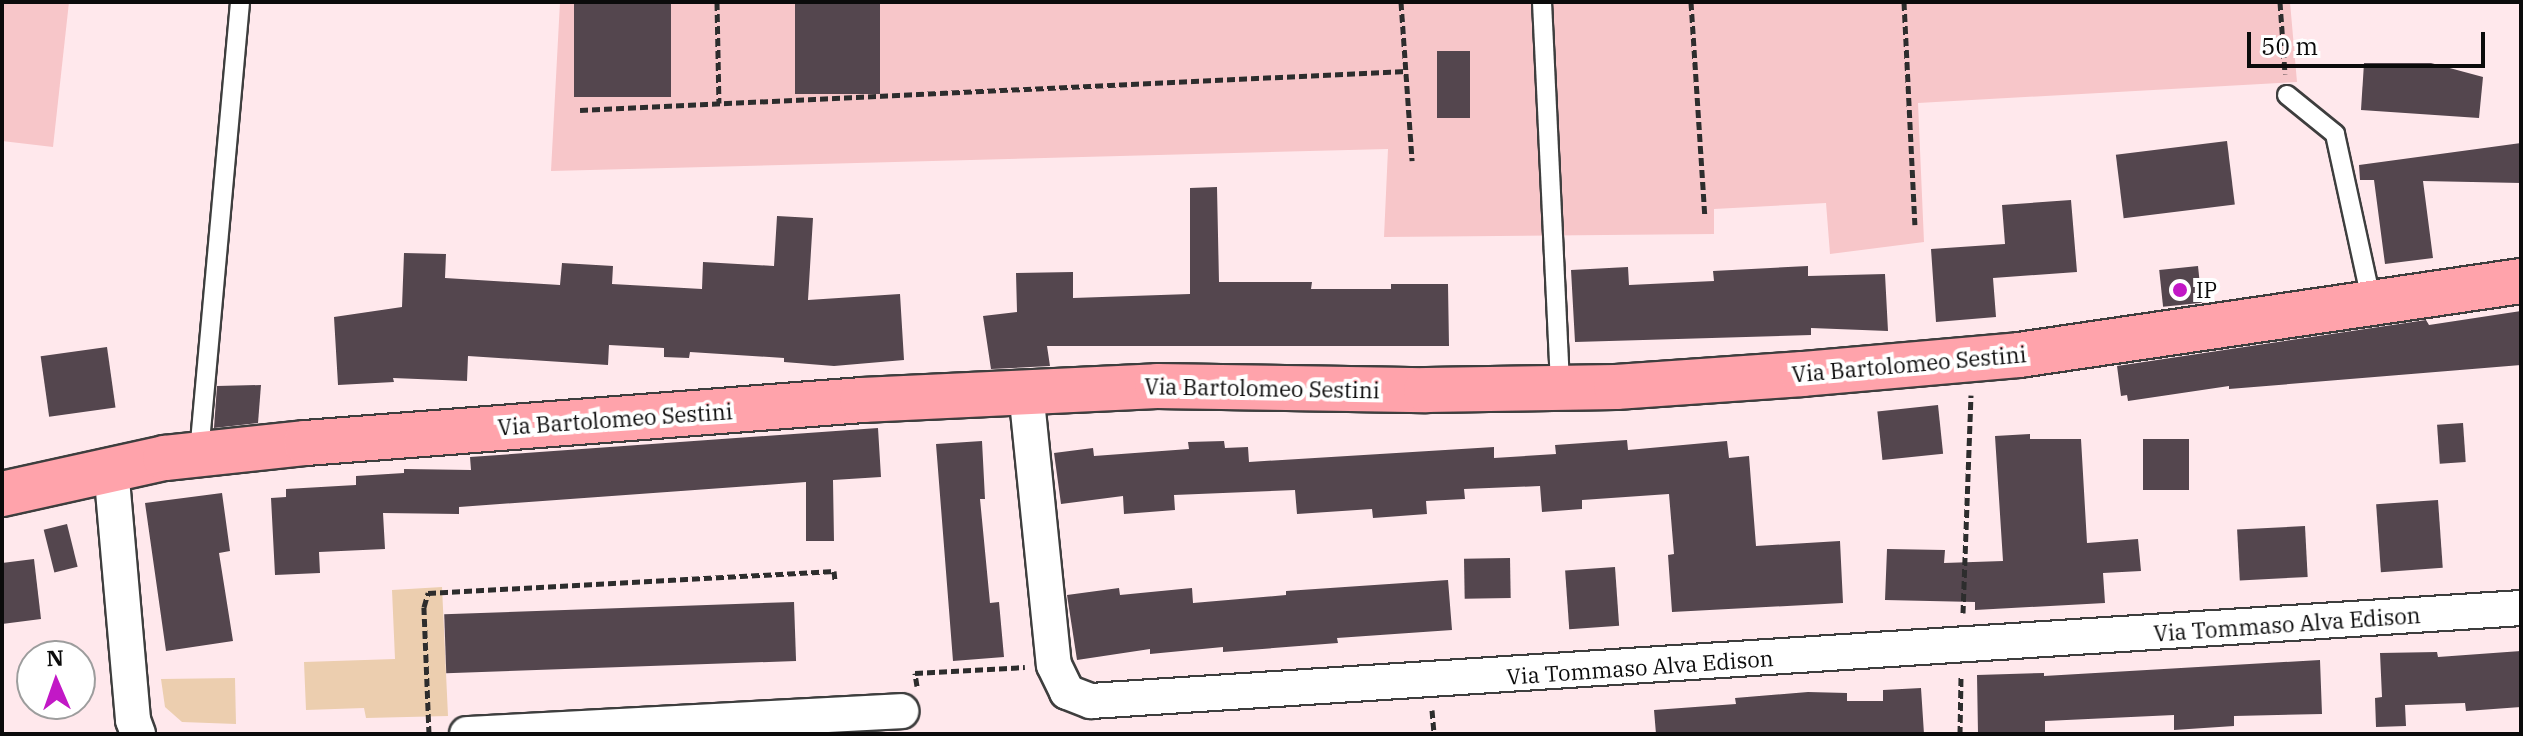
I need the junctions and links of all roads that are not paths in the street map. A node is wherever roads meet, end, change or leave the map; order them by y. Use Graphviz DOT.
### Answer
graph roads {
  1 [pos="240,2"];
  2 [pos="1542,2"];
  3 [pos="2287,95"];
  4 [pos="2521,281"];
  5 [pos="2372,304"];
  6 [pos="1560,389"];
  7 [pos="1026,391"];
  8 [pos="199,454"];
  9 [pos="111,468"];
  10 [pos="2,494"];
  11 [pos="2521,608"];
  12 [pos="901,711"];
  13 [pos="138,734"];
  14 [pos="467,734"];
  1 -- 8 [label="lane"];
  2 -- 6 [label="lane"];
  3 -- 5 [label="lane"];
  4 -- 5 [label="main road, Via Bartolomeo Sestini"];
  5 -- 6 [label="main road, Via Bartolomeo Sestini"];
  6 -- 7 [label="main road, Via Bartolomeo Sestini"];
  7 -- 8 [label="main road, Via Bartolomeo Sestini"];
  7 -- 11 [label="street, Via Tommaso Alva Edison"];
  8 -- 9 [label="main road, Via Bartolomeo Sestini"];
  9 -- 10 [label="main road, Via Bartolomeo Sestini"];
  9 -- 13 [label="street"];
  12 -- 14 [label="street"];
}
